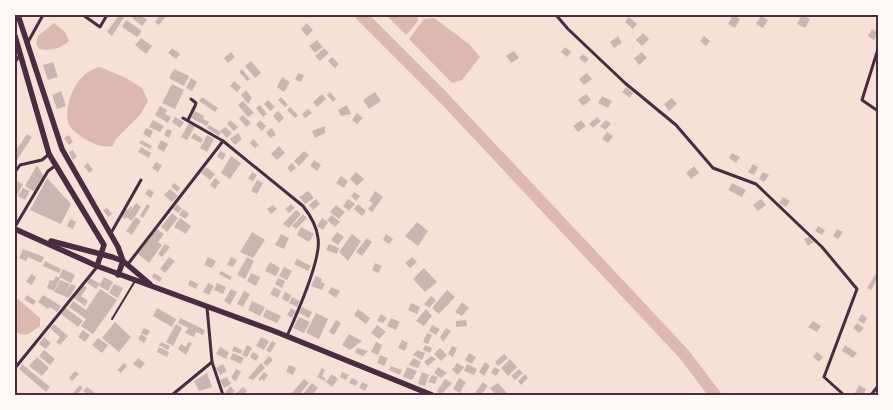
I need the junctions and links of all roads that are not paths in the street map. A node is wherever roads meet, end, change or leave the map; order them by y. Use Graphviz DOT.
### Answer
graph roads {
  1 [pos="18,15"];
  2 [pos="43,15"];
  3 [pos="83,15"];
  4 [pos="107,15"];
  5 [pos="556,15"];
  6 [pos="15,36"];
  7 [pos="27,45"];
  8 [pos="878,49"];
  9 [pos="20,55"];
  10 [pos="15,62"];
  11 [pos="191,99"];
  12 [pos="878,111"];
  13 [pos="183,118"];
  14 [pos="188,120"];
  15 [pos="223,141"];
  16 [pos="49,154"];
  17 [pos="55,166"];
  18 [pos="15,172"];
  19 [pos="141,180"];
  20 [pos="16,227"];
  21 [pos="110,234"];
  22 [pos="37,238"];
  23 [pos="101,254"];
  24 [pos="125,263"];
  25 [pos="97,266"];
  26 [pos="118,274"];
  27 [pos="135,281"];
  28 [pos="151,285"];
  29 [pos="207,306"];
  30 [pos="112,319"];
  31 [pos="287,336"];
  32 [pos="212,362"];
  33 [pos="15,368"];
  34 [pos="878,386"];
  35 [pos="875,391"];
  36 [pos="172,395"];
  37 [pos="223,395"];
  38 [pos="432,395"];
  39 [pos="844,395"];
  40 [pos="871,395"];
  41 [pos="878,395"];
  1 -- 7 [label="highway"];
  2 -- 7 [label="street"];
  3 -- 4 [label="street"];
  5 -- 39 [label="street"];
  6 -- 9 [label="highway"];
  7 -- 21 [label="highway"];
  8 -- 12 [label="street"];
  9 -- 10 [label="street"];
  9 -- 16 [label="highway"];
  11 -- 14 [label="street"];
  13 -- 14 [label="street"];
  14 -- 15 [label="street"];
  15 -- 24 [label="street"];
  15 -- 31 [label="street"];
  16 -- 17 [label="highway"];
  16 -- 18 [label="street"];
  17 -- 20 [label="street"];
  17 -- 23 [label="highway"];
  19 -- 21 [label="street"];
  20 -- 22 [label="highway"];
  21 -- 24 [label="highway"];
  22 -- 23 [label="highway"];
  22 -- 25 [label="highway"];
  23 -- 24 [label="highway"];
  23 -- 25 [label="highway"];
  24 -- 26 [label="highway"];
  24 -- 28 [label="highway"];
  25 -- 26 [label="highway"];
  25 -- 33 [label="street"];
  26 -- 27 [label="highway"];
  27 -- 28 [label="highway"];
  27 -- 30 [label="lane"];
  28 -- 29 [label="highway"];
  29 -- 31 [label="highway"];
  29 -- 32 [label="street"];
  31 -- 38 [label="highway"];
  32 -- 36 [label="street"];
  32 -- 37 [label="street"];
  34 -- 35 [label="street"];
  35 -- 40 [label="street"];
  35 -- 41 [label="street"];
}
